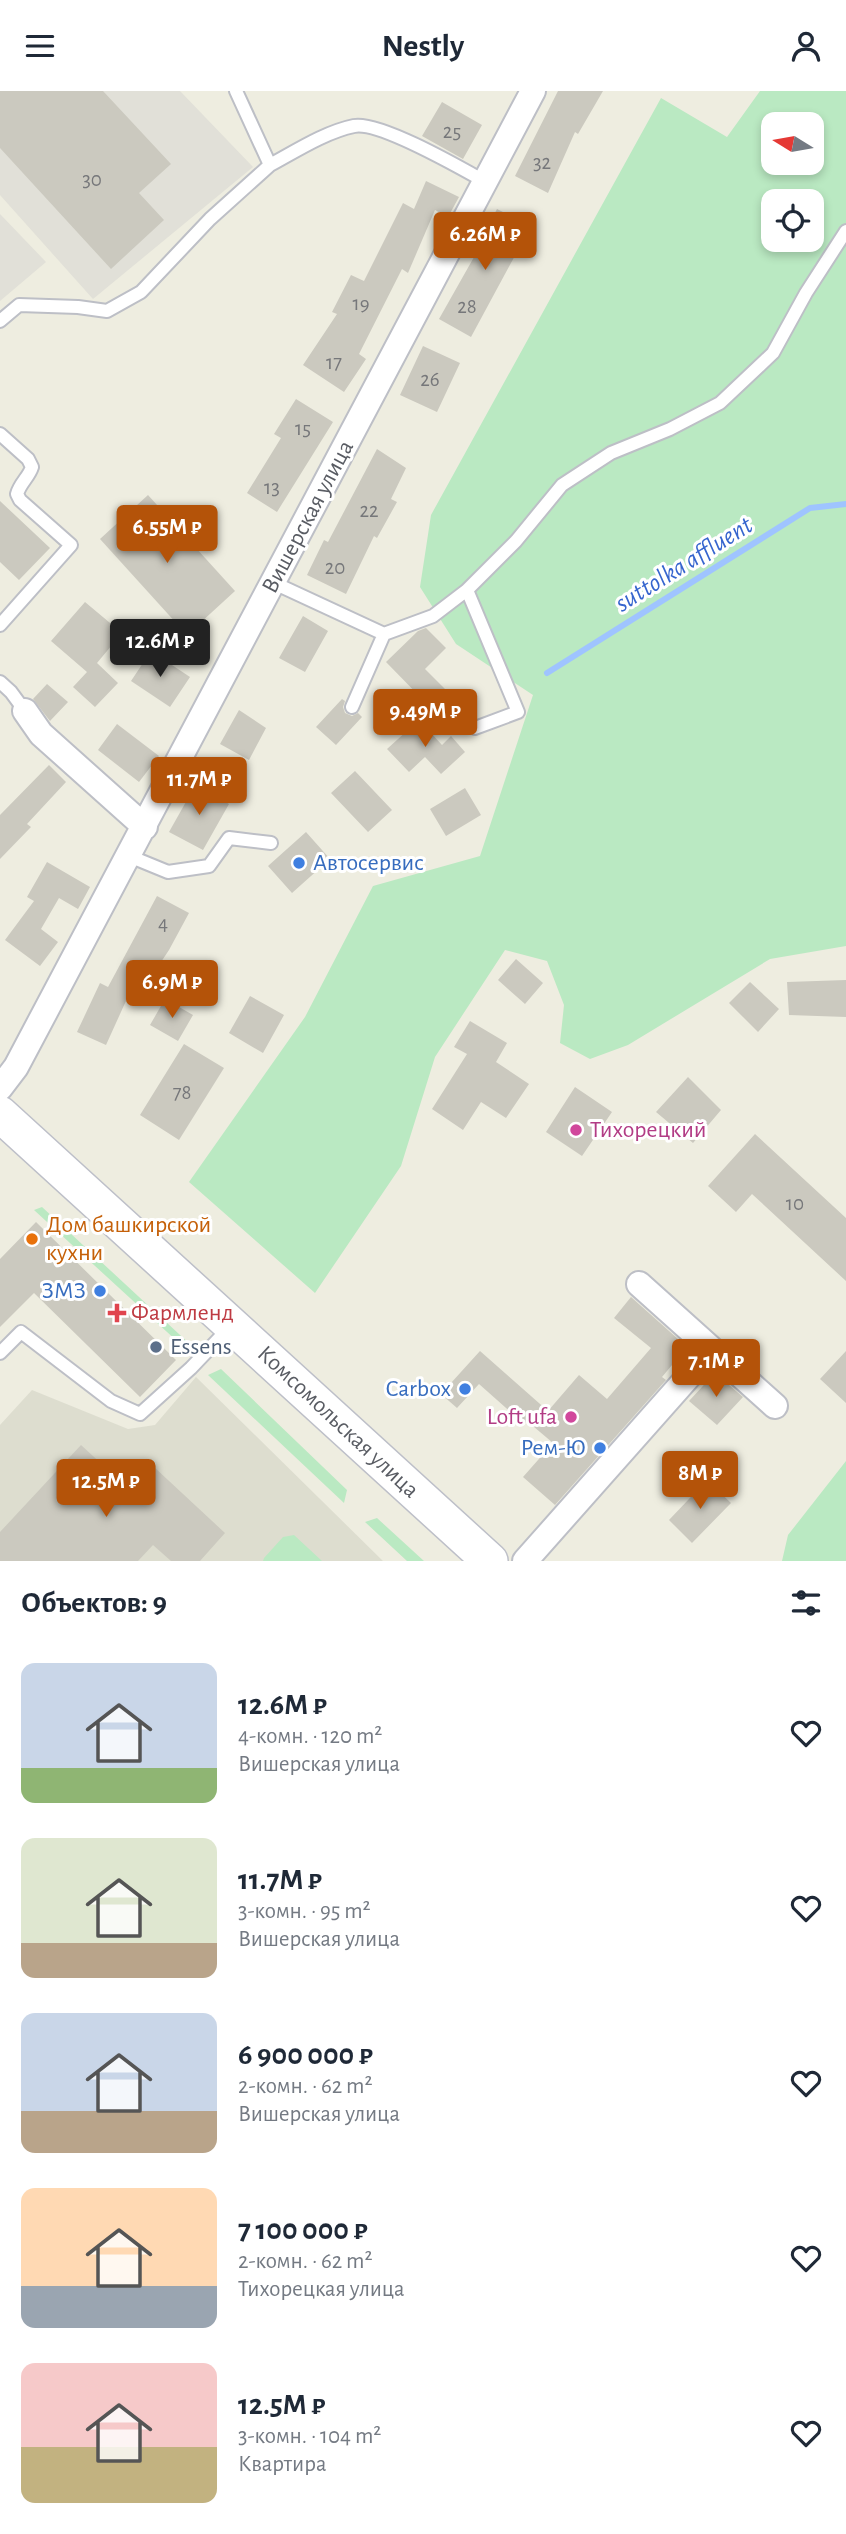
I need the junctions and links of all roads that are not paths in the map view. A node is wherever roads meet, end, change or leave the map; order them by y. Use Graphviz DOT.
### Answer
graph roads {
  1 [pos="236,91"];
  2 [pos="533,91"];
  3 [pos="270,165"];
  4 [pos="484,181"];
  5 [pos="846,231"];
  6 [pos="0,321"];
  7 [pos="0,433"];
  8 [pos="274,583"];
  9 [pos="467,590"];
  10 [pos="0,625"];
  11 [pos="384,634"];
  12 [pos="0,682"];
  13 [pos="352,707"];
  14 [pos="25,712"];
  15 [pos="475,728"];
  16 [pos="145,827"];
  17 [pos="271,843"];
  18 [pos="129,856"];
  19 [pos="0,1088"];
  20 [pos="4,1125"];
  21 [pos="639,1284"];
  22 [pos="233,1324"];
  23 [pos="712,1350"];
  24 [pos="0,1353"];
  25 [pos="775,1406"];
  26 [pos="490,1561"];
  27 [pos="525,1561"];
  1 -- 3 [label="lane"];
  2 -- 4 [label="street, Вишерская улица"];
  3 -- 4 [label="lane"];
  3 -- 6 [label="lane"];
  4 -- 8 [label="street, Вишерская улица"];
  5 -- 9 [label="lane"];
  7 -- 10 [label="lane"];
  8 -- 11 [label="lane"];
  8 -- 16 [label="street, Вишерская улица"];
  9 -- 11 [label="lane"];
  9 -- 15 [label="lane"];
  11 -- 13 [label="lane"];
  12 -- 14 [label="lane"];
  14 -- 16 [label="street"];
  16 -- 18 [label="street, Вишерская улица"];
  17 -- 18 [label="lane"];
  18 -- 19 [label="street, Вишерская улица"];
  20 -- 22 [label="main road, Комсомольская улица"];
  21 -- 23 [label="street"];
  22 -- 24 [label="lane"];
  22 -- 26 [label="main road, Комсомольская улица"];
  23 -- 25 [label="street"];
  23 -- 27 [label="street"];
}
